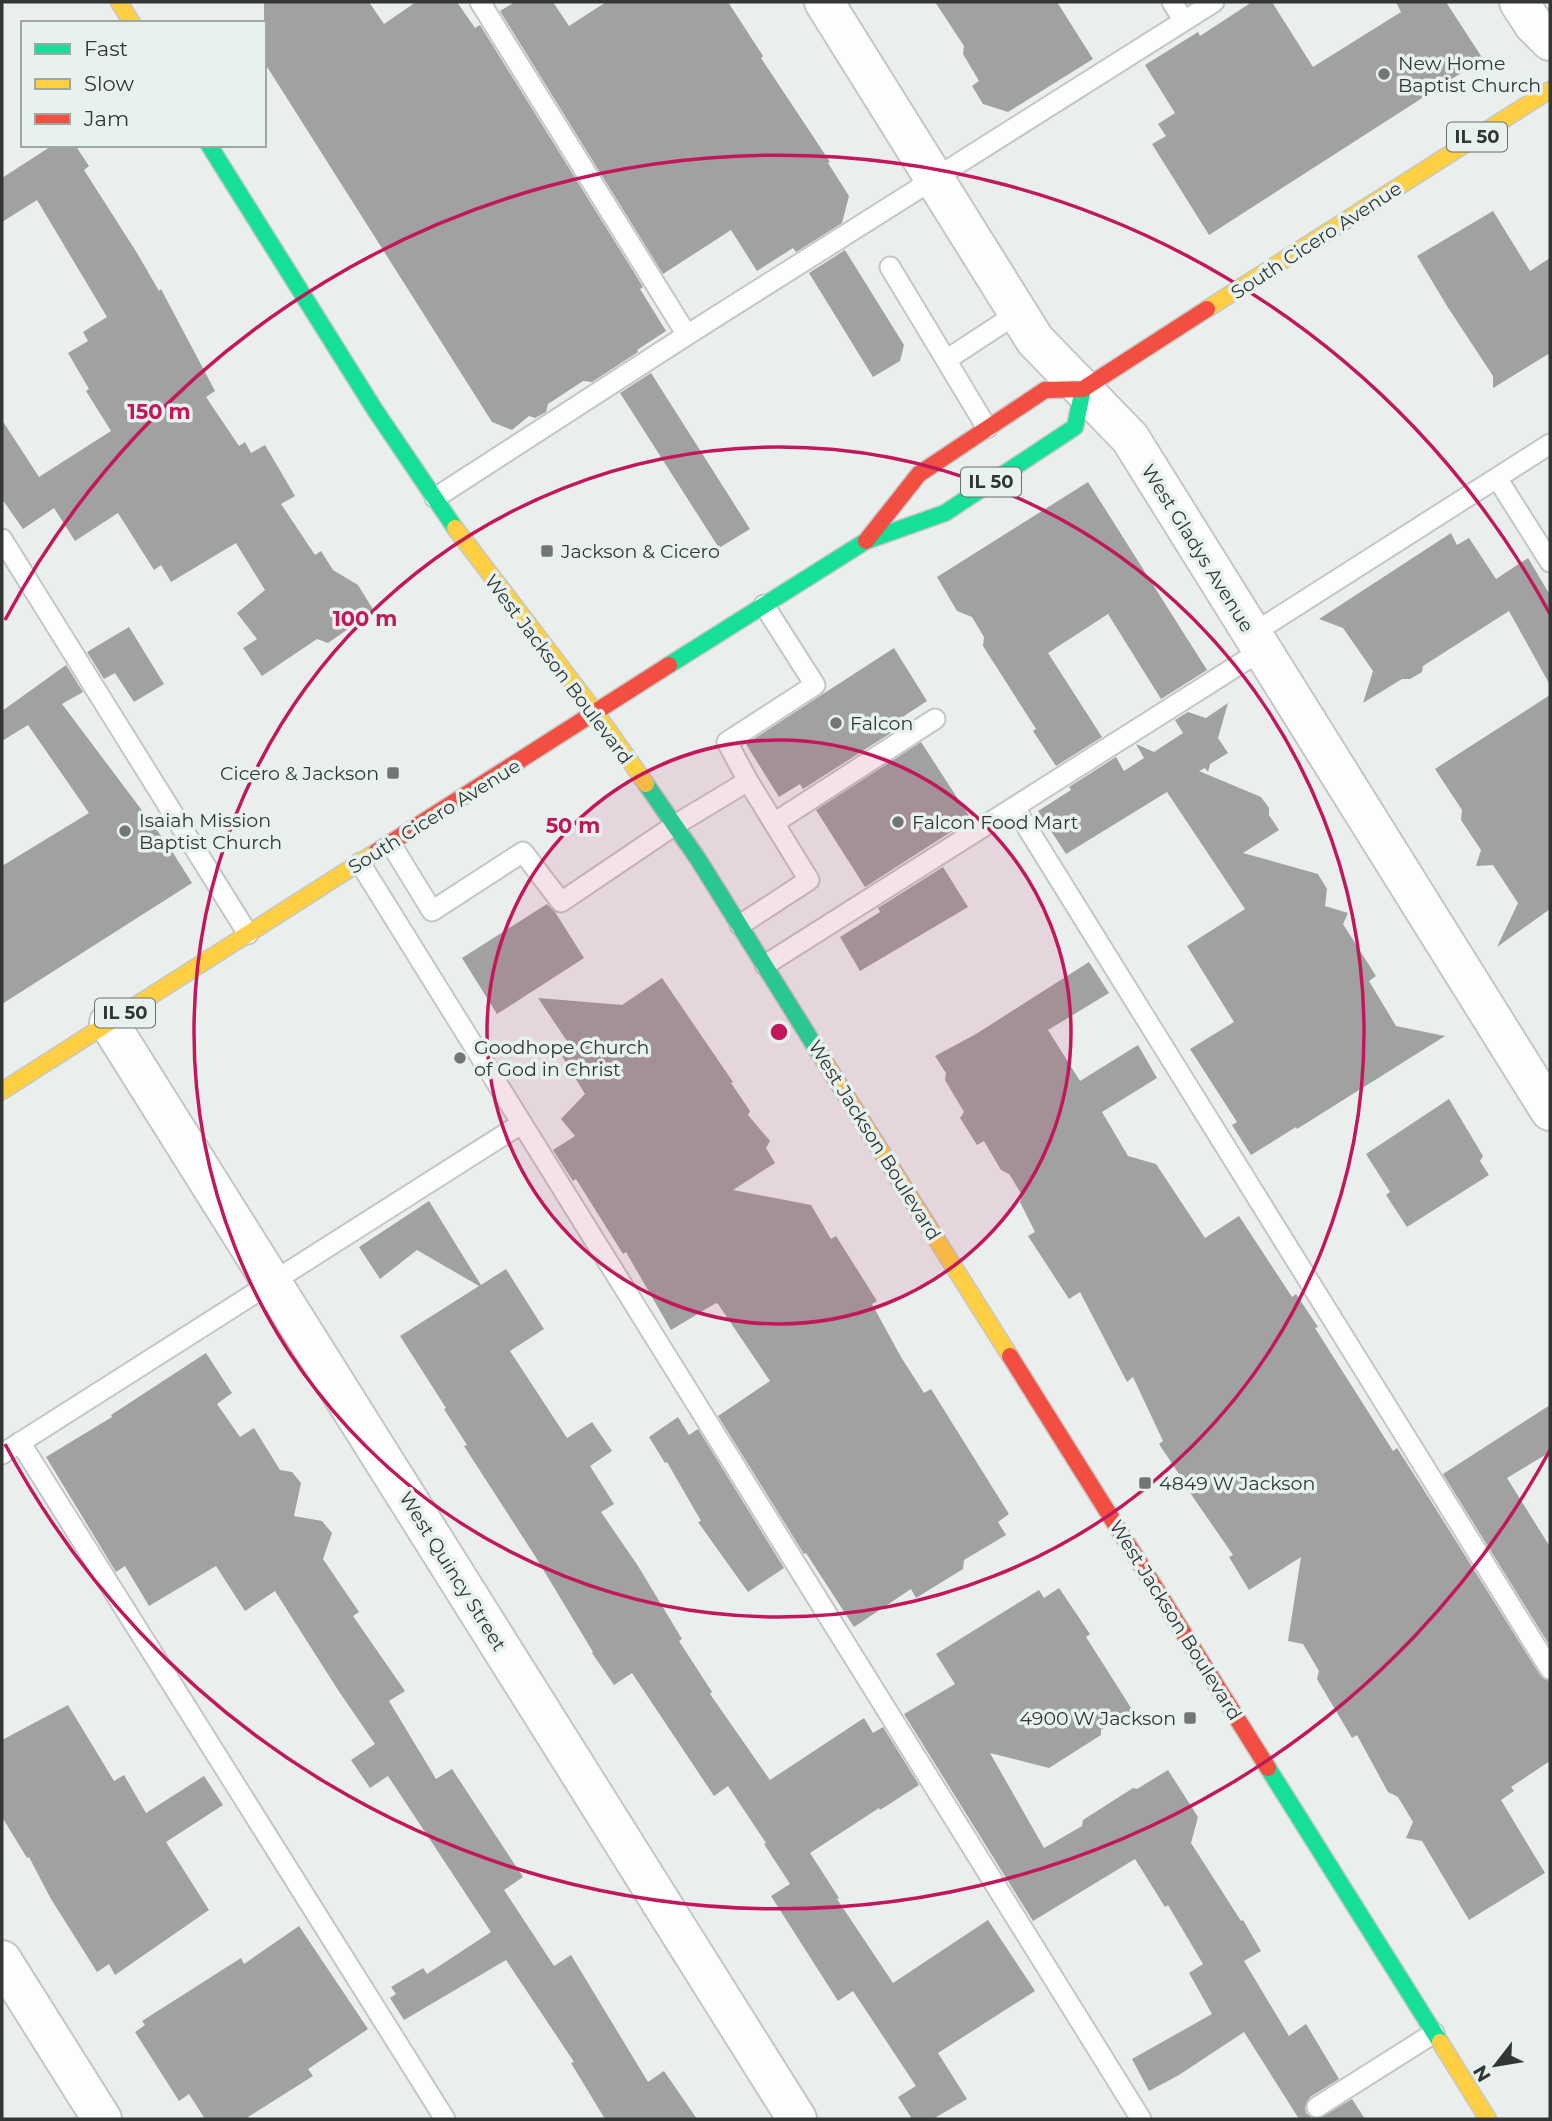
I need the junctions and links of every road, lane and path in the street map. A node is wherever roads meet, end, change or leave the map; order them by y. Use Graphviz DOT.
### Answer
graph roads {
  1 [pos="119,2"];
  2 [pos="480,2"];
  3 [pos="824,2"];
  4 [pos="1172,2"];
  5 [pos="1214,2"];
  6 [pos="1519,2"];
  7 [pos="131,21"];
  8 [pos="1184,21"];
  9 [pos="1550,41"];
  10 [pos="1550,90"];
  11 [pos="210,147"];
  12 [pos="934,178"];
  13 [pos="890,267"];
  14 [pos="1018,313"];
  15 [pos="687,335"];
  16 [pos="946,360"];
  17 [pos="1083,389"];
  18 [pos="987,428"];
  19 [pos="1550,444"];
  20 [pos="1497,478"];
  21 [pos="435,498"];
  22 [pos="2,539"];
  23 [pos="866,541"];
  24 [pos="1550,562"];
  25 [pos="764,605"];
  26 [pos="1257,642"];
  27 [pos="596,713"];
  28 [pos="935,719"];
  29 [pos="748,781"];
  30 [pos="1014,808"];
  31 [pos="774,823"];
  32 [pos="675,825"];
  33 [pos="391,844"];
  34 [pos="360,863"];
  35 [pos="740,925"];
  36 [pos="248,933"];
  37 [pos="765,965"];
  38 [pos="109,1023"];
  39 [pos="2,1091"];
  40 [pos="1550,1111"];
  41 [pos="521,1124"];
  42 [pos="272,1282"];
  43 [pos="20,1442"];
  44 [pos="2,1454"];
  45 [pos="1550,1669"];
  46 [pos="2,1960"];
  47 [pos="1434,2034"];
  48 [pos="1317,2107"];
  49 [pos="102,2119"];
  50 [pos="445,2119"];
  51 [pos="797,2119"];
  52 [pos="1141,2119"];
  53 [pos="1488,2119"];
  1 -- 7 [label="street"];
  2 -- 15 [label="lane"];
  3 -- 12 [label="street, West Gladys Avenue"];
  4 -- 8 [label="lane"];
  5 -- 8 [label="lane"];
  6 -- 9 [label="street"];
  8 -- 12 [label="lane"];
  10 -- 17 [label="street, South Cicero Avenue / IL 50"];
  11 -- 21 [label="street, West Jackson Boulevard"];
  12 -- 14 [label="street, West Gladys Avenue"];
  12 -- 15 [label="lane"];
  13 -- 16 [label="lane"];
  14 -- 16 [label="lane"];
  14 -- 17 [label="street, West Gladys Avenue"];
  15 -- 21 [label="lane"];
  16 -- 18 [label="lane"];
  17 -- 18 [label="street, South Cicero Avenue / IL 50"];
  17 -- 23 [label="street, South Cicero Avenue / IL 50"];
  17 -- 26 [label="street, West Gladys Avenue"];
  18 -- 23 [label="street, South Cicero Avenue / IL 50"];
  19 -- 20 [label="lane"];
  20 -- 24 [label="lane"];
  20 -- 26 [label="lane"];
  21 -- 27 [label="street, West Jackson Boulevard"];
  22 -- 36 [label="lane"];
  23 -- 25 [label="street, South Cicero Avenue / IL 50"];
  25 -- 27 [label="street, South Cicero Avenue / IL 50"];
  25 -- 29 [label="lane"];
  26 -- 30 [label="lane"];
  26 -- 40 [label="street, West Gladys Avenue"];
  27 -- 32 [label="street, West Jackson Boulevard"];
  27 -- 33 [label="street, South Cicero Avenue / IL 50"];
  28 -- 31 [label="lane"];
  29 -- 31 [label="lane"];
  29 -- 32 [label="lane"];
  30 -- 37 [label="lane"];
  30 -- 45 [label="lane"];
  31 -- 35 [label="lane"];
  32 -- 33 [label="lane"];
  32 -- 35 [label="street, West Jackson Boulevard"];
  33 -- 34 [label="street, South Cicero Avenue / IL 50"];
  34 -- 36 [label="street, South Cicero Avenue / IL 50"];
  34 -- 41 [label="lane"];
  35 -- 37 [label="street, West Jackson Boulevard"];
  36 -- 38 [label="street, South Cicero Avenue / IL 50"];
  37 -- 47 [label="street, West Jackson Boulevard"];
  38 -- 39 [label="street, South Cicero Avenue / IL 50"];
  38 -- 42 [label="street, West Quincy Street"];
  41 -- 42 [label="lane"];
  41 -- 52 [label="lane"];
  42 -- 43 [label="lane"];
  42 -- 51 [label="street, West Quincy Street"];
  43 -- 44 [label="lane"];
  43 -- 50 [label="lane"];
  46 -- 49 [label="street"];
  47 -- 48 [label="lane"];
  47 -- 53 [label="street, West Jackson Boulevard"];
}
